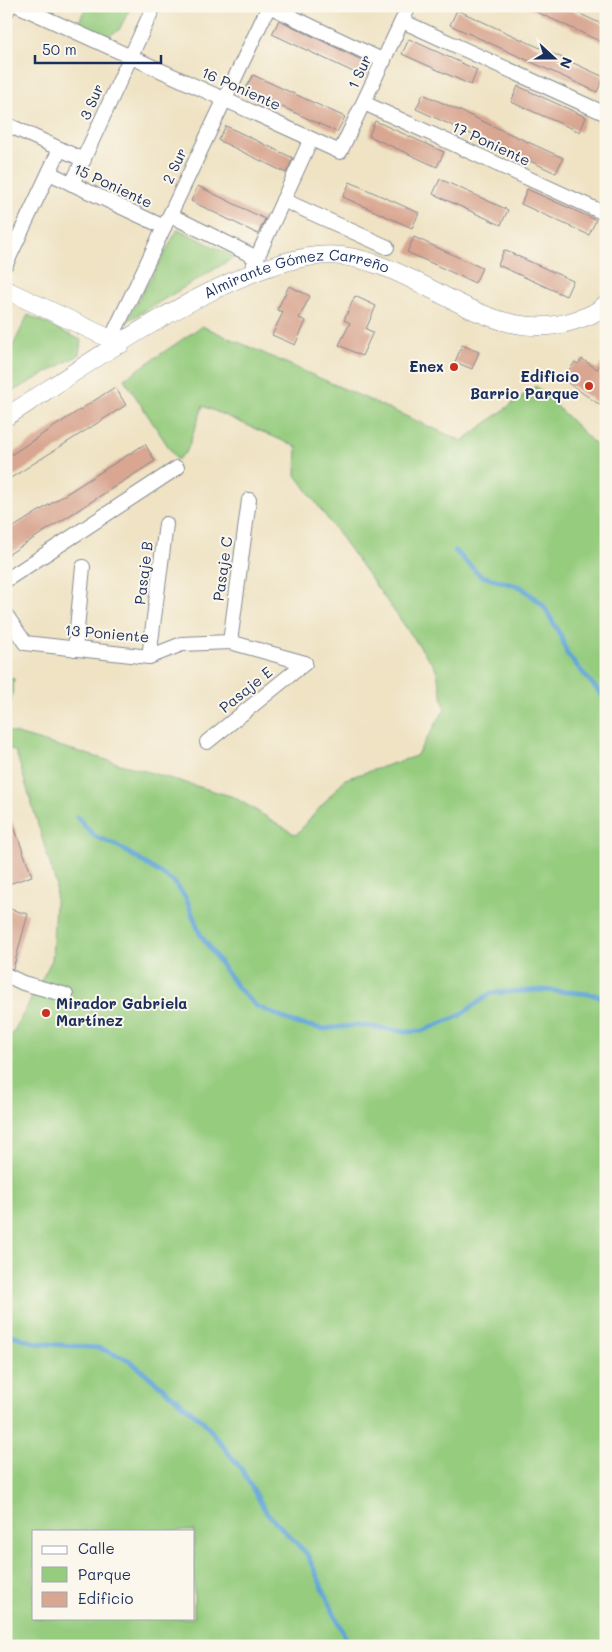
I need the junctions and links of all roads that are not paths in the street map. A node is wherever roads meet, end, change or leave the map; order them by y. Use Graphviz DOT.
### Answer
graph roads {
  1 [pos="9,6"];
  2 [pos="19,6"];
  3 [pos="154,6"];
  4 [pos="269,6"];
  5 [pos="409,6"];
  6 [pos="294,12"];
  7 [pos="6,13"];
  8 [pos="402,21"];
  9 [pos="130,56"];
  10 [pos="384,61"];
  11 [pos="224,100"];
  12 [pos="364,102"];
  13 [pos="606,114"];
  14 [pos="6,124"];
  15 [pos="311,139"];
  16 [pos="60,149"];
  17 [pos="340,152"];
  18 [pos="84,160"];
  19 [pos="49,173"];
  20 [pos="72,184"];
  21 [pos="283,200"];
  22 [pos="170,214"];
  23 [pos="606,214"];
  24 [pos="164,227"];
  25 [pos="386,247"];
  26 [pos="6,264"];
  27 [pos="254,266"];
  28 [pos="6,290"];
  29 [pos="606,304"];
  30 [pos="116,342"];
  31 [pos="6,417"];
  32 [pos="177,468"];
  33 [pos="249,500"];
  34 [pos="166,524"];
  35 [pos="83,567"];
  36 [pos="6,580"];
  37 [pos="6,615"];
  38 [pos="230,642"];
  39 [pos="75,648"];
  40 [pos="149,657"];
  41 [pos="306,663"];
  42 [pos="207,742"];
  43 [pos="6,975"];
  44 [pos="66,995"];
  1 -- 7 [label="street"];
  2 -- 9 [label="street, 16 Poniente"];
  3 -- 9 [label="street, 3 Sur"];
  4 -- 6 [label="street"];
  4 -- 11 [label="street, 2 Sur"];
  5 -- 8 [label="street, 1 Sur"];
  6 -- 10 [label="street"];
  8 -- 10 [label="street, 1 Sur"];
  8 -- 13 [label="street"];
  9 -- 11 [label="street, 16 Poniente"];
  9 -- 18 [label="street, 3 Sur"];
  10 -- 12 [label="street, 1 Sur"];
  11 -- 15 [label="street, 16 Poniente"];
  11 -- 22 [label="street, 2 Sur"];
  12 -- 17 [label="street, 1 Sur"];
  12 -- 23 [label="street, 17 Poniente"];
  14 -- 16 [label="street, 15 Poniente"];
  15 -- 17 [label="street, 16 Poniente"];
  15 -- 21 [label="street"];
  16 -- 18 [label="street, 15 Poniente"];
  16 -- 19 [label="street"];
  18 -- 20 [label="street, 3 Sur"];
  19 -- 20 [label="street, 15 Poniente"];
  19 -- 26 [label="street"];
  20 -- 24 [label="street, 15 Poniente"];
  21 -- 25 [label="street"];
  21 -- 27 [label="street"];
  22 -- 24 [label="street, 2 Sur"];
  22 -- 27 [label="street, 15 Poniente"];
  24 -- 30 [label="street, 2 Sur"];
  27 -- 29 [label="street, Almirante Gómez Carreño"];
  27 -- 30 [label="street, Almirante Gómez Carreño"];
  28 -- 30 [label="street"];
  30 -- 31 [label="street, Almirante Gómez Carreño"];
  32 -- 36 [label="street"];
  33 -- 38 [label="street, Pasaje C"];
  34 -- 40 [label="street, Pasaje B"];
  35 -- 39 [label="street"];
  37 -- 39 [label="street, 13 Poniente"];
  38 -- 40 [label="street, 13 Poniente"];
  38 -- 41 [label="street, 13 Poniente"];
  39 -- 40 [label="street, 13 Poniente"];
  41 -- 42 [label="street, Pasaje E"];
  43 -- 44 [label="street"];
}
